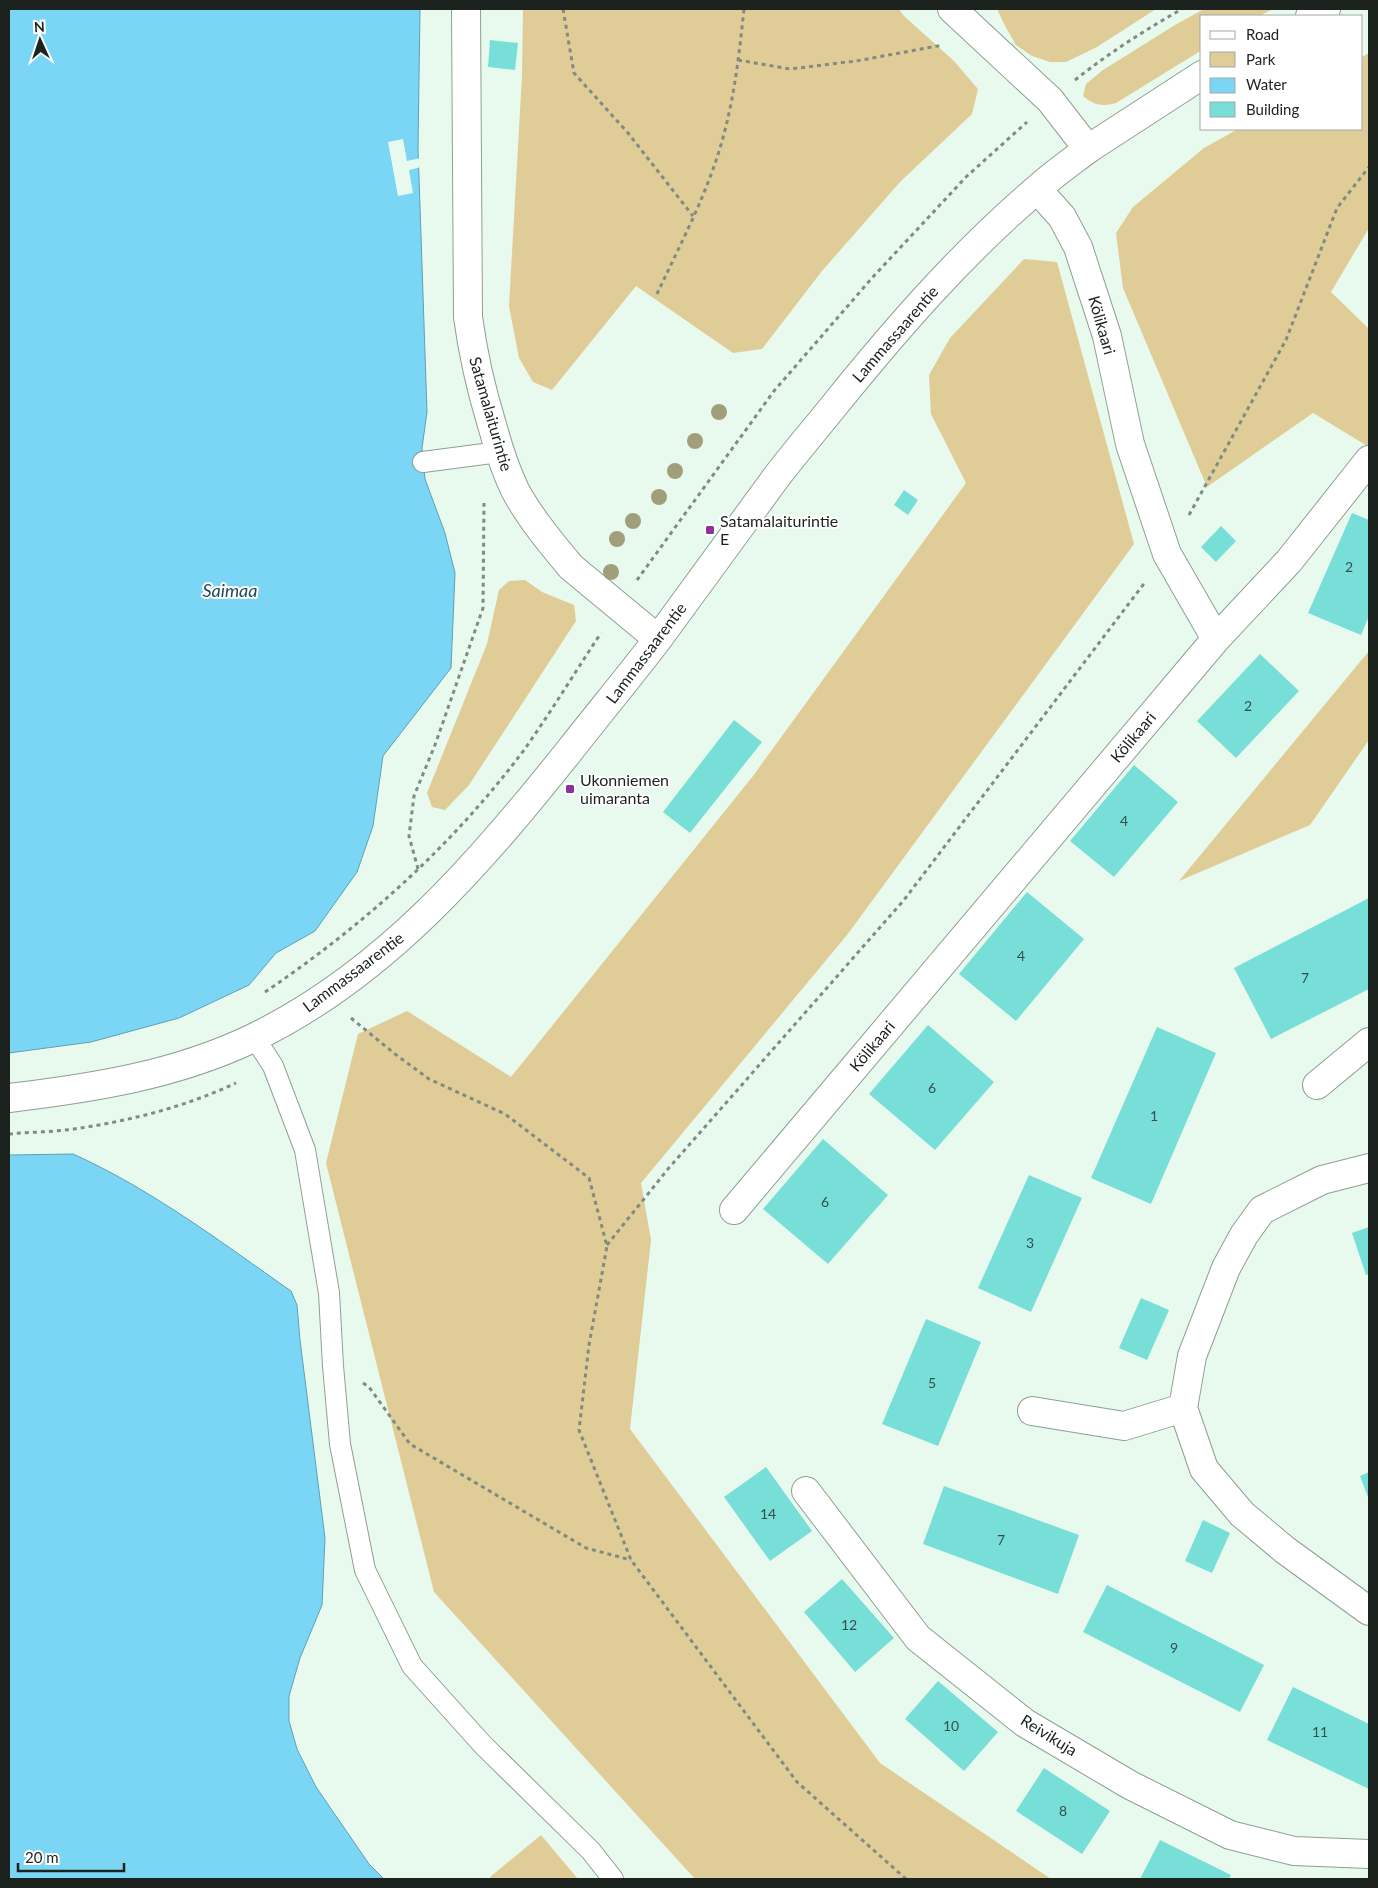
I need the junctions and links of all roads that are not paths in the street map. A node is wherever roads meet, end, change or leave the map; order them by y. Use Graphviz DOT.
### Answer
graph roads {
  1 [pos="466,9"];
  2 [pos="952,9"];
  3 [pos="1326,9"];
  4 [pos="1312,15"];
  5 [pos="1200,76"];
  6 [pos="1088,148"];
  7 [pos="1037,189"];
  8 [pos="500,452"];
  9 [pos="1369,460"];
  10 [pos="423,462"];
  11 [pos="658,639"];
  12 [pos="1216,639"];
  13 [pos="254,1038"];
  14 [pos="1369,1042"];
  15 [pos="1317,1085"];
  16 [pos="9,1098"];
  17 [pos="1369,1168"];
  18 [pos="734,1210"];
  19 [pos="1183,1408"];
  20 [pos="1032,1411"];
  21 [pos="806,1491"];
  22 [pos="1369,1611"];
  23 [pos="1369,1854"];
  24 [pos="612,1879"];
  1 -- 8 [label="street, Satamalaiturintie"];
  2 -- 6 [label="street"];
  3 -- 4 [label="street"];
  5 -- 6 [label="street, Lammassaarentie"];
  6 -- 7 [label="street, Lammassaarentie"];
  7 -- 11 [label="street, Lammassaarentie"];
  7 -- 12 [label="street, Kölikaari"];
  8 -- 10 [label="lane"];
  8 -- 11 [label="street, Satamalaiturintie"];
  9 -- 12 [label="street"];
  11 -- 13 [label="street, Lammassaarentie"];
  12 -- 18 [label="street, Kölikaari"];
  13 -- 16 [label="street, Lammassaarentie"];
  13 -- 24 [label="lane"];
  14 -- 15 [label="street"];
  17 -- 19 [label="street"];
  19 -- 20 [label="street"];
  19 -- 22 [label="street"];
  21 -- 23 [label="street, Reivikuja"];
}
